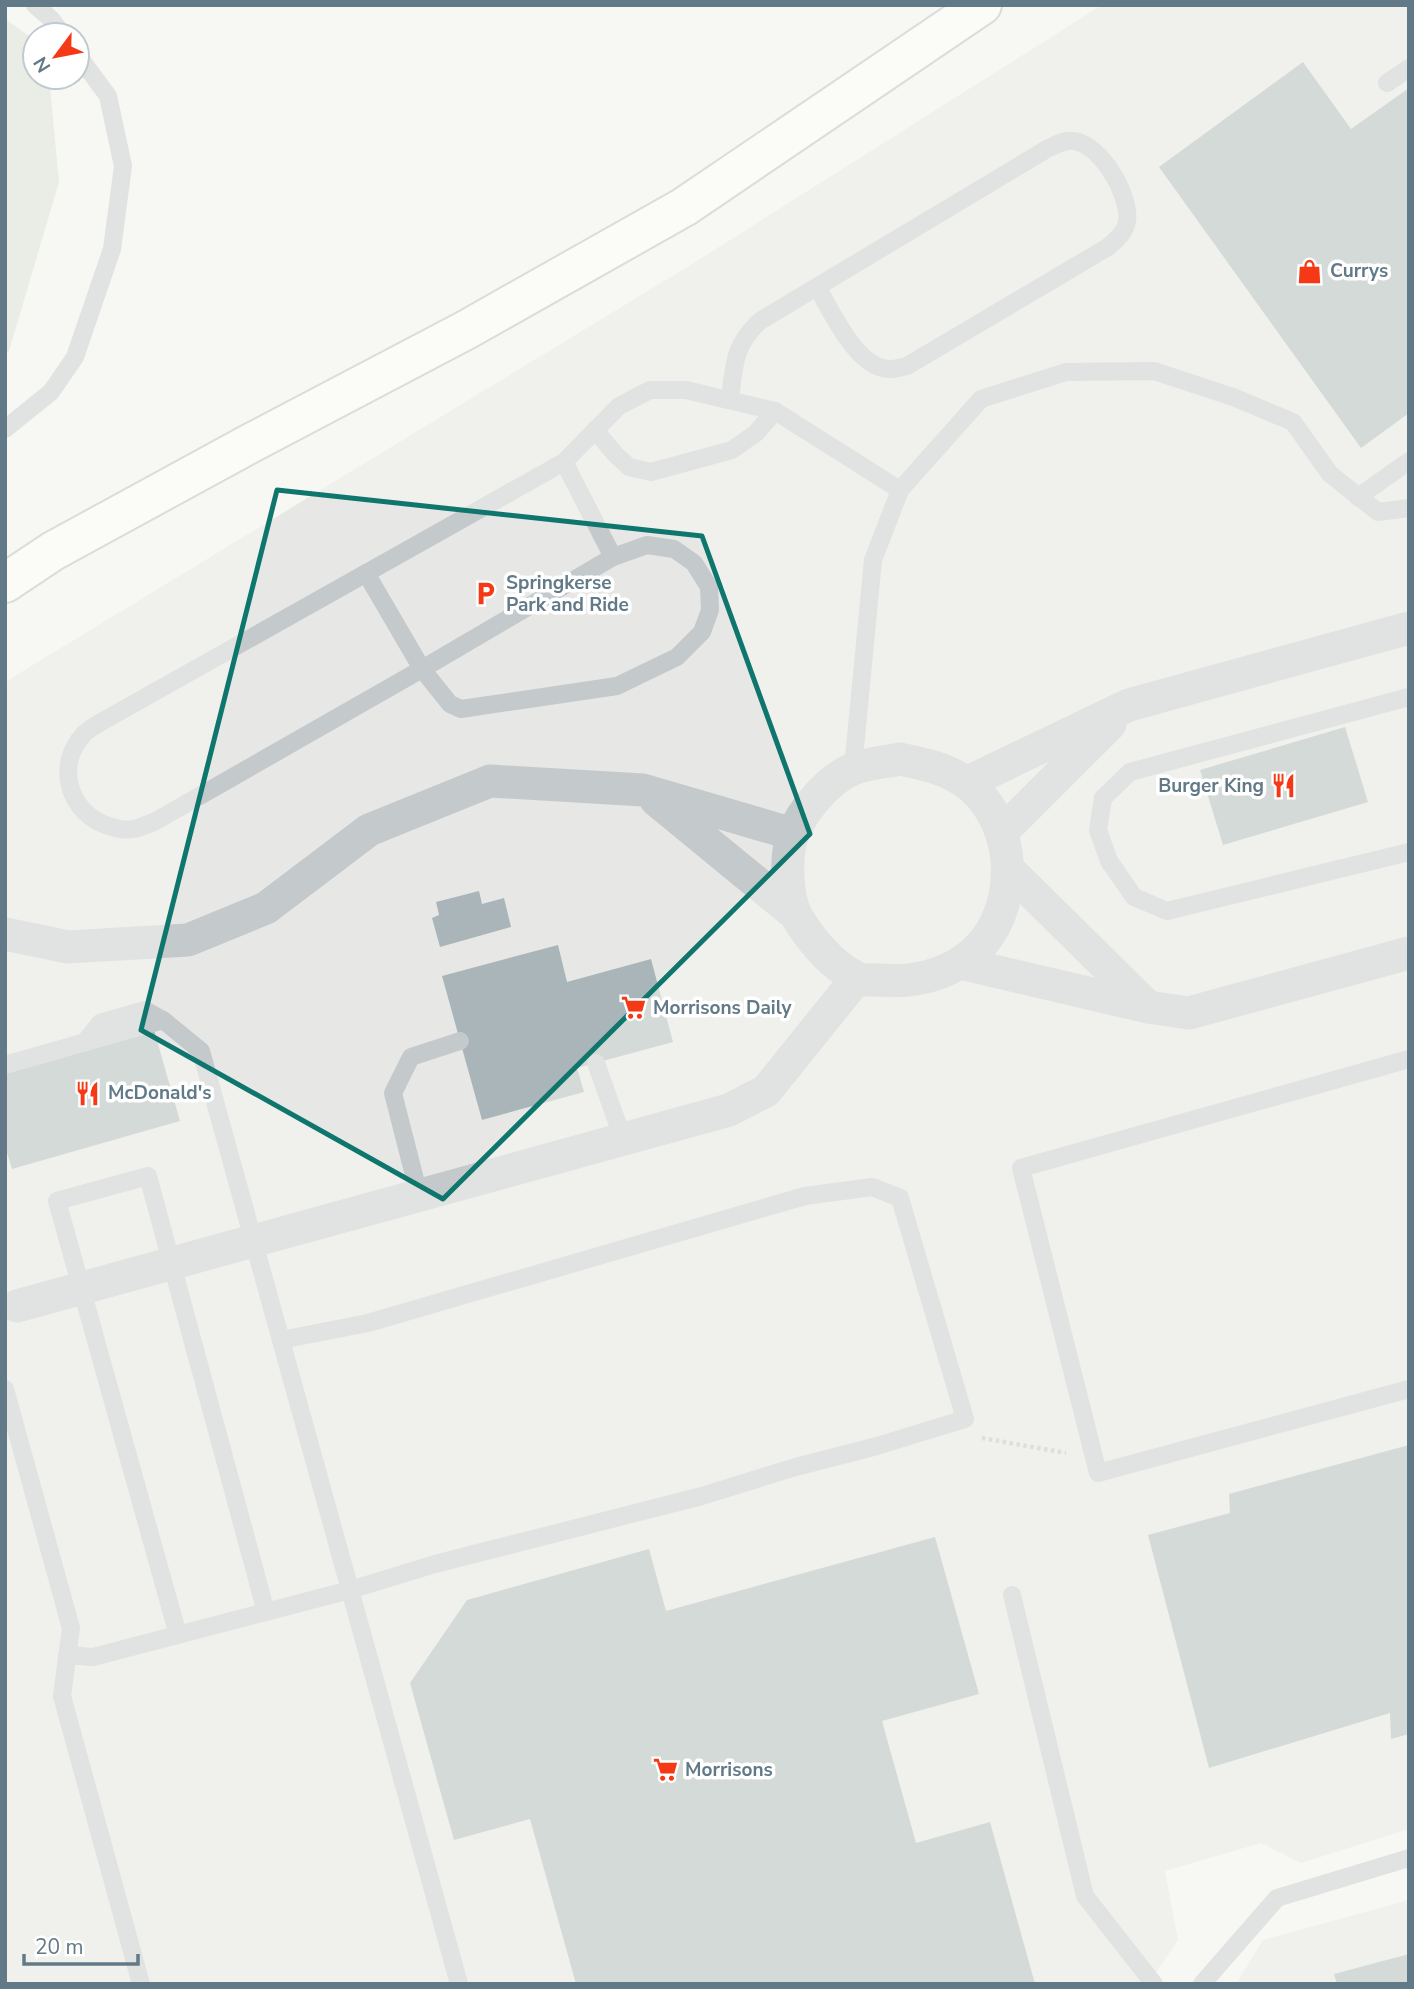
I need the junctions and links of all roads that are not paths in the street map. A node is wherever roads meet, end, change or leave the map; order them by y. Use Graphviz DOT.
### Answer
graph roads {
  1 [pos="35,5"];
  2 [pos="982,5"];
  3 [pos="52,21"];
  4 [pos="1409,68"];
  5 [pos="91,73"];
  6 [pos="1387,83"];
  7 [pos="817,288"];
  8 [pos="730,400"];
  9 [pos="775,411"];
  10 [pos="5,429"];
  11 [pos="595,430"];
  12 [pos="1409,461"];
  13 [pos="564,462"];
  14 [pos="900,490"];
  15 [pos="1358,497"];
  16 [pos="1409,508"];
  17 [pos="53,551"];
  18 [pos="614,557"];
  19 [pos="366,573"];
  20 [pos="5,583"];
  21 [pos="5,603"];
  22 [pos="1409,628"];
  23 [pos="422,669"];
  24 [pos="1409,697"];
  25 [pos="1129,705"];
  26 [pos="853,768"];
  27 [pos="966,783"];
  28 [pos="643,790"];
  29 [pos="1002,832"];
  30 [pos="793,834"];
  31 [pos="1409,852"];
  32 [pos="1009,870"];
  33 [pos="795,914"];
  34 [pos="5,934"];
  35 [pos="1409,953"];
  36 [pos="960,963"];
  37 [pos="857,978"];
  38 [pos="1148,1007"];
  39 [pos="460,1041"];
  40 [pos="1409,1059"];
  41 [pos="596,1063"];
  42 [pos="5,1065"];
  43 [pos="623,1139"];
  44 [pos="419,1195"];
  45 [pos="254,1241"];
  46 [pos="172,1263"];
  47 [pos="80,1288"];
  48 [pos="9,1309"];
  49 [pos="281,1340"];
  50 [pos="5,1389"];
  51 [pos="1409,1389"];
  52 [pos="350,1590"];
  53 [pos="1012,1595"];
  54 [pos="266,1612"];
  55 [pos="178,1635"];
  56 [pos="67,1655"];
  57 [pos="1409,1858"];
  58 [pos="141,1984"];
  59 [pos="459,1984"];
  60 [pos="1154,1984"];
  61 [pos="1202,1984"];
  1 -- 3 [label="lane"];
  2 -- 17 [label="main road"];
  4 -- 6 [label="lane"];
  5 -- 10 [label="lane"];
  7 -- 7 [label="lane"];
  7 -- 8 [label="lane"];
  8 -- 9 [label="lane"];
  8 -- 11 [label="lane"];
  9 -- 11 [label="lane"];
  9 -- 14 [label="lane"];
  11 -- 13 [label="lane"];
  12 -- 15 [label="lane"];
  13 -- 18 [label="lane"];
  13 -- 19 [label="lane"];
  14 -- 15 [label="lane"];
  14 -- 26 [label="lane"];
  15 -- 16 [label="lane"];
  17 -- 20 [label="main road"];
  17 -- 21 [label="main road"];
  18 -- 23 [label="lane"];
  18 -- 23 [label="lane"];
  19 -- 23 [label="lane"];
  19 -- 23 [label="lane"];
  22 -- 25 [label="street"];
  24 -- 31 [label="lane"];
  25 -- 27 [label="street"];
  25 -- 29 [label="street"];
  26 -- 27 [label="street"];
  26 -- 30 [label="street"];
  27 -- 29 [label="street"];
  28 -- 30 [label="street"];
  28 -- 33 [label="street"];
  28 -- 34 [label="street"];
  29 -- 32 [label="street"];
  30 -- 33 [label="street"];
  32 -- 36 [label="street"];
  32 -- 38 [label="street"];
  33 -- 37 [label="street"];
  35 -- 38 [label="street"];
  36 -- 37 [label="street"];
  36 -- 38 [label="street"];
  37 -- 43 [label="street"];
  39 -- 44 [label="lane"];
  40 -- 51 [label="lane"];
  41 -- 43 [label="lane"];
  42 -- 45 [label="lane"];
  43 -- 44 [label="street"];
  44 -- 45 [label="street"];
  45 -- 46 [label="street"];
  45 -- 49 [label="lane"];
  46 -- 47 [label="street"];
  46 -- 47 [label="lane"];
  46 -- 54 [label="lane"];
  47 -- 48 [label="street"];
  47 -- 55 [label="lane"];
  49 -- 52 [label="lane"];
  49 -- 52 [label="lane"];
  50 -- 56 [label="lane"];
  52 -- 54 [label="lane"];
  52 -- 59 [label="lane"];
  53 -- 60 [label="lane"];
  54 -- 55 [label="lane"];
  55 -- 56 [label="lane"];
  56 -- 58 [label="lane"];
  57 -- 61 [label="lane"];
}
